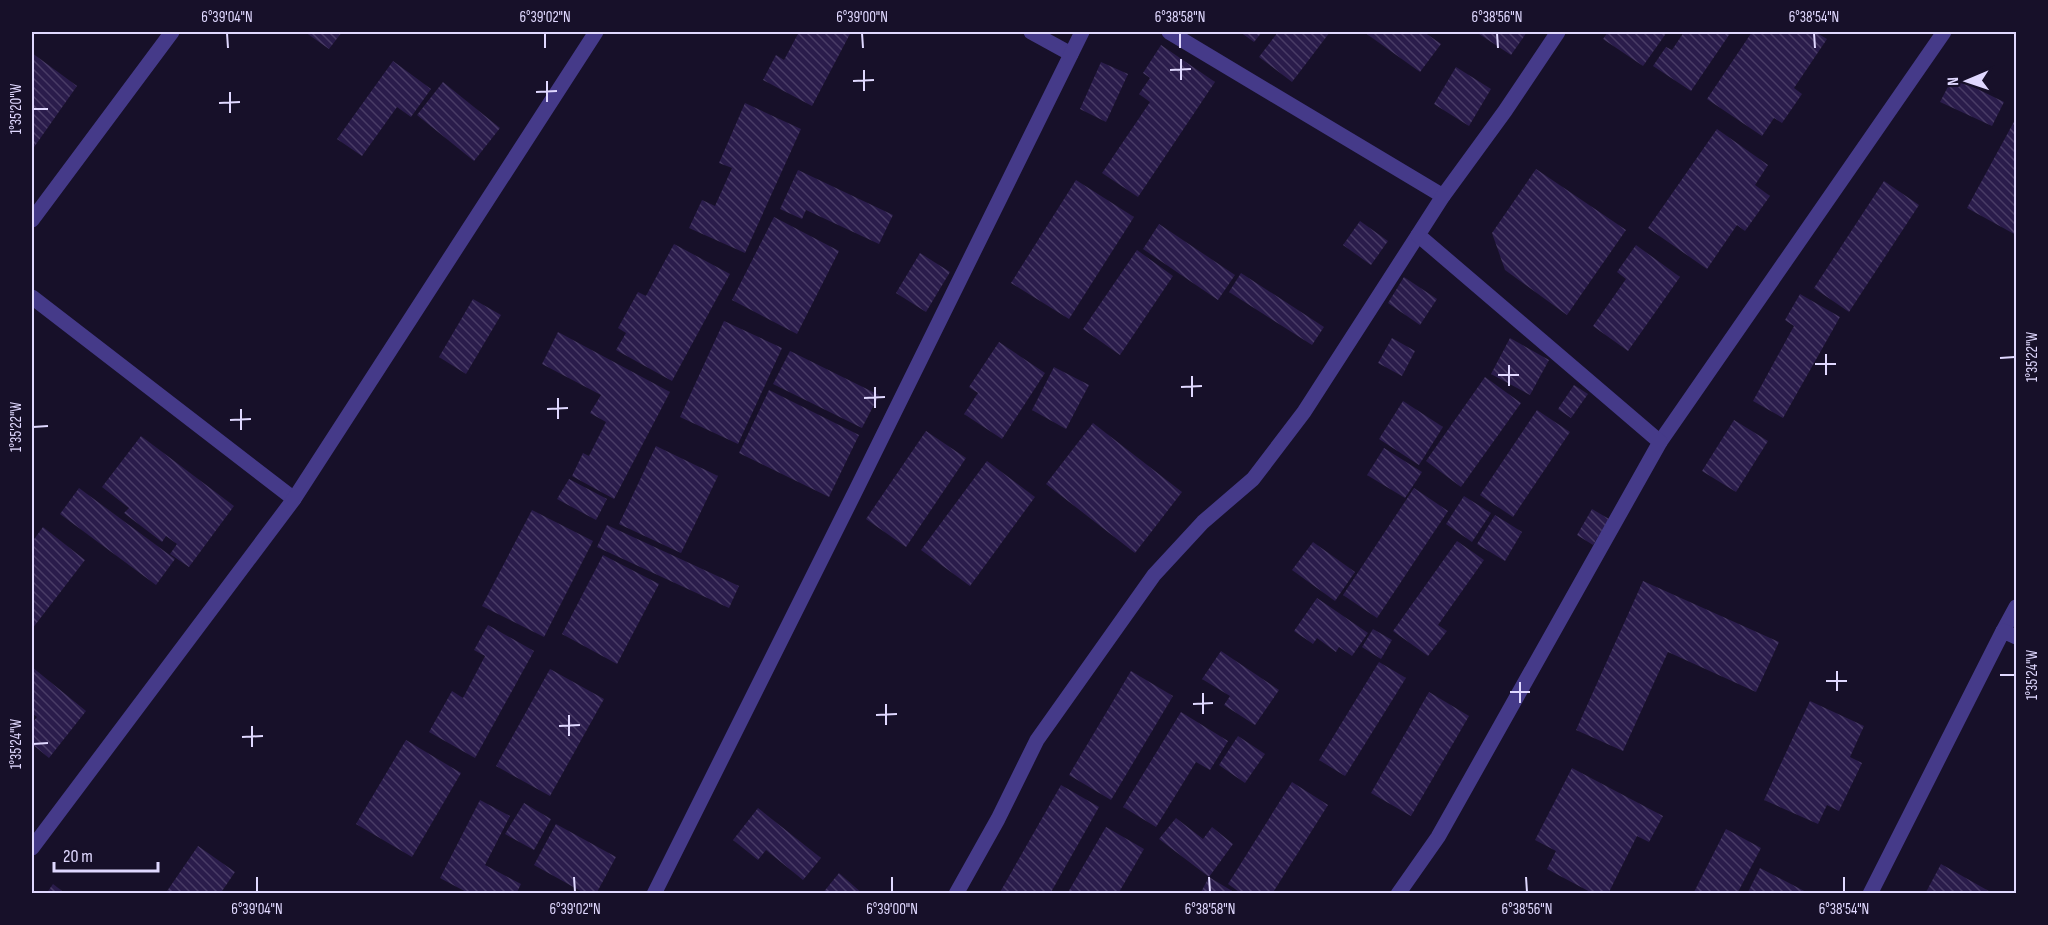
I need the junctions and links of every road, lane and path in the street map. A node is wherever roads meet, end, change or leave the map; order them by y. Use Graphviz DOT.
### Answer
graph roads {
  1 [pos="172,32"];
  2 [pos="596,32"];
  3 [pos="1031,32"];
  4 [pos="1082,32"];
  5 [pos="1169,32"];
  6 [pos="1558,32"];
  7 [pos="1944,32"];
  8 [pos="1071,54"];
  9 [pos="1443,196"];
  10 [pos="32,220"];
  11 [pos="1418,235"];
  12 [pos="32,297"];
  13 [pos="1660,442"];
  14 [pos="294,499"];
  15 [pos="2016,607"];
  16 [pos="2010,634"];
  17 [pos="32,848"];
  18 [pos="654,894"];
  19 [pos="956,894"];
  20 [pos="1398,894"];
  21 [pos="1870,894"];
  1 -- 10 [label="street"];
  2 -- 14 [label="street"];
  3 -- 8 [label="street"];
  4 -- 8 [label="street"];
  5 -- 9 [label="street"];
  6 -- 9 [label="street"];
  7 -- 13 [label="street"];
  8 -- 18 [label="street"];
  9 -- 11 [label="street"];
  11 -- 13 [label="street"];
  11 -- 19 [label="street"];
  12 -- 14 [label="street"];
  13 -- 20 [label="street"];
  14 -- 17 [label="street"];
  15 -- 16 [label="street"];
  16 -- 21 [label="street"];
}
